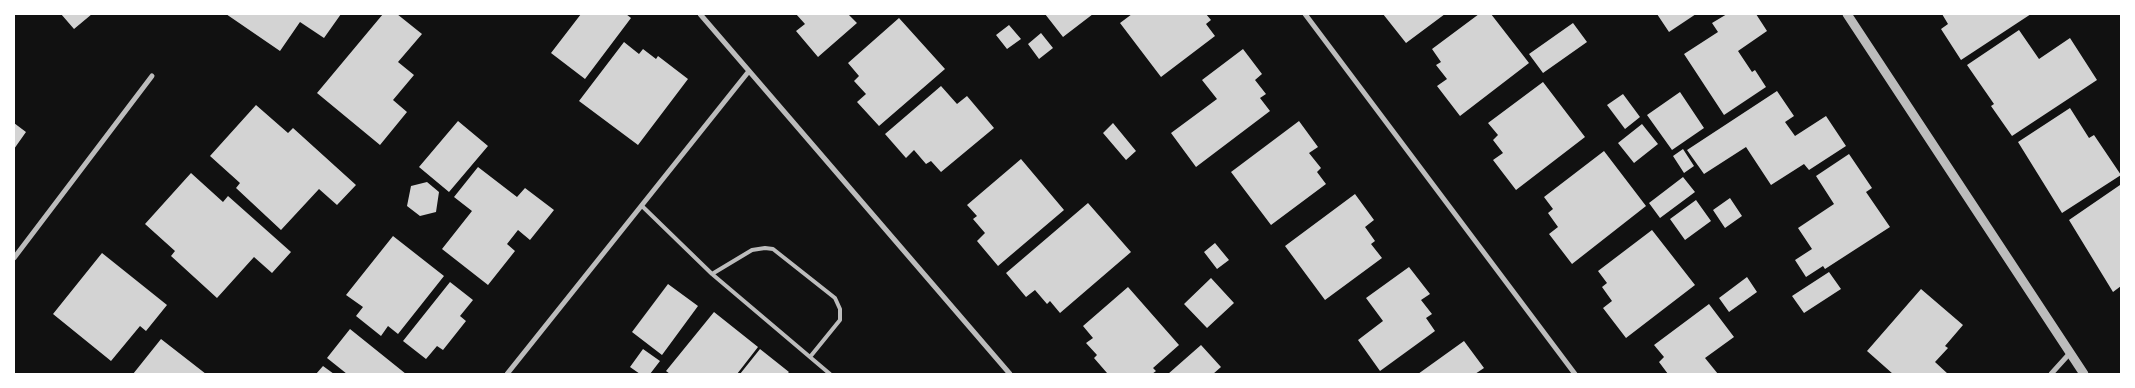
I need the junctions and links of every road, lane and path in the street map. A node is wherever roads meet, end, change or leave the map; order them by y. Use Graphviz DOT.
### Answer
graph roads {
  1 [pos="700,14"];
  2 [pos="1305,14"];
  3 [pos="1847,14"];
  4 [pos="749,71"];
  5 [pos="152,76"];
  6 [pos="642,206"];
  7 [pos="14,258"];
  8 [pos="712,274"];
  9 [pos="2070,353"];
  10 [pos="810,357"];
  11 [pos="507,374"];
  12 [pos="830,374"];
  13 [pos="1010,374"];
  14 [pos="1575,374"];
  15 [pos="2051,374"];
  16 [pos="2084,374"];
  1 -- 4 [label="street"];
  2 -- 14 [label="street"];
  3 -- 9 [label="street"];
  4 -- 6 [label="street"];
  4 -- 13 [label="street"];
  5 -- 7 [label="street"];
  6 -- 8 [label="lane"];
  6 -- 11 [label="street"];
  8 -- 10 [label="lane"];
  8 -- 10 [label="lane"];
  9 -- 15 [label="street"];
  9 -- 16 [label="street"];
  10 -- 12 [label="lane"];
}
